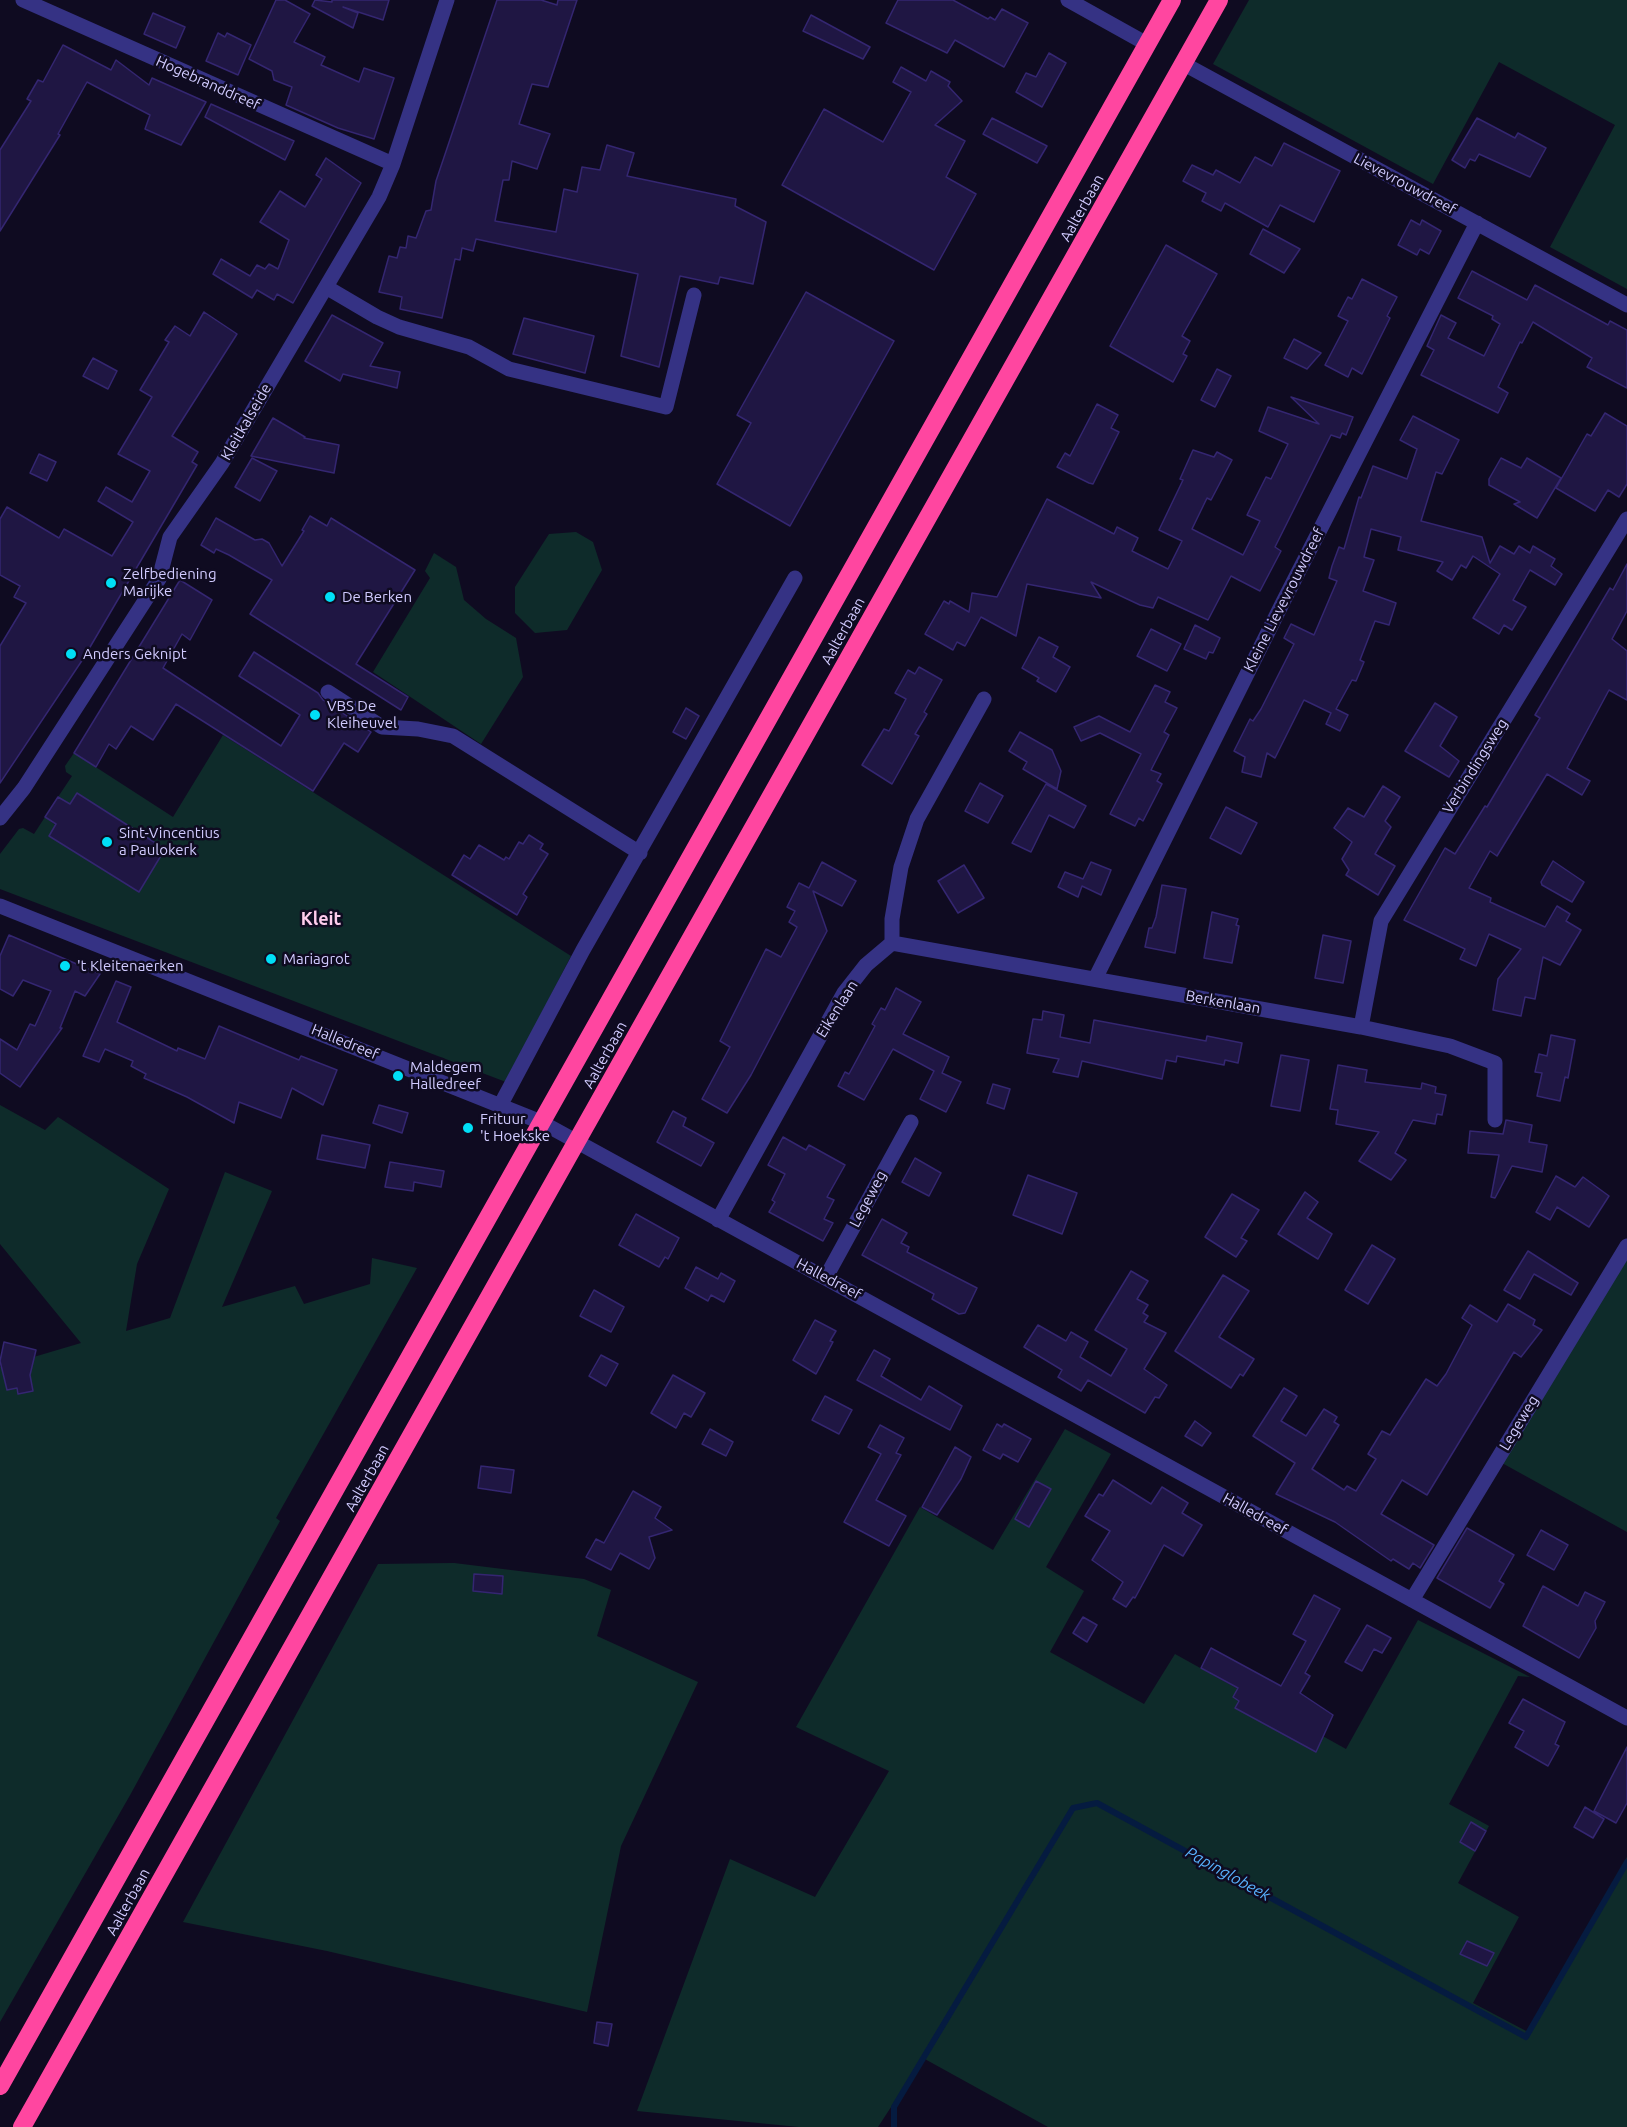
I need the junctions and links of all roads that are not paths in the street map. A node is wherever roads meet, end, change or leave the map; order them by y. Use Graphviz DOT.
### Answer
graph roads {
  1 [pos="23,0"];
  2 [pos="447,0"];
  3 [pos="1068,0"];
  4 [pos="1172,0"];
  5 [pos="1220,0"];
  6 [pos="1147,44"];
  7 [pos="1184,64"];
  8 [pos="393,164"];
  9 [pos="1477,223"];
  10 [pos="326,287"];
  11 [pos="694,295"];
  12 [pos="1627,305"];
  13 [pos="1627,519"];
  14 [pos="795,578"];
  15 [pos="328,692"];
  16 [pos="984,699"];
  17 [pos="0,819"];
  18 [pos="640,854"];
  19 [pos="0,906"];
  20 [pos="892,943"];
  21 [pos="1095,980"];
  22 [pos="1361,1028"];
  23 [pos="501,1104"];
  24 [pos="1495,1120"];
  25 [pos="541,1122"];
  26 [pos="910,1122"];
  27 [pos="576,1143"];
  28 [pos="718,1220"];
  29 [pos="1627,1246"];
  30 [pos="826,1278"];
  31 [pos="1412,1600"];
  32 [pos="1627,1718"];
  33 [pos="0,2086"];
  34 [pos="22,2127"];
  1 -- 8 [label="street, Hogebranddreef"];
  2 -- 8 [label="street, Kleitkalseide"];
  3 -- 6 [label="street"];
  4 -- 6 [label="highway, Aalterbaan"];
  5 -- 7 [label="highway, Aalterbaan"];
  6 -- 25 [label="highway, Aalterbaan"];
  7 -- 9 [label="street, Lievevrouwdreef"];
  7 -- 27 [label="highway, Aalterbaan"];
  8 -- 10 [label="street, Kleitkalseide"];
  9 -- 12 [label="street, Lievevrouwdreef"];
  9 -- 21 [label="street, Kleine Lievevrouwdreef"];
  10 -- 11 [label="street"];
  10 -- 17 [label="street, Kleitkalseide"];
  13 -- 22 [label="street, Verbindingsweg"];
  14 -- 18 [label="street"];
  15 -- 18 [label="street"];
  16 -- 20 [label="street"];
  18 -- 23 [label="street"];
  19 -- 23 [label="street, Halledreef"];
  20 -- 21 [label="street, Berkenlaan"];
  20 -- 28 [label="street, Eikenlaan"];
  21 -- 22 [label="street, Berkenlaan"];
  22 -- 24 [label="street, Berkenlaan"];
  23 -- 25 [label="street, Halledreef"];
  25 -- 27 [label="street, Halledreef"];
  25 -- 33 [label="highway, Aalterbaan"];
  26 -- 30 [label="street, Legeweg"];
  27 -- 28 [label="street, Halledreef"];
  27 -- 34 [label="highway, Aalterbaan"];
  28 -- 30 [label="street, Halledreef"];
  29 -- 31 [label="street, Legeweg"];
  30 -- 31 [label="street, Halledreef"];
  31 -- 32 [label="street, Halledreef"];
}
